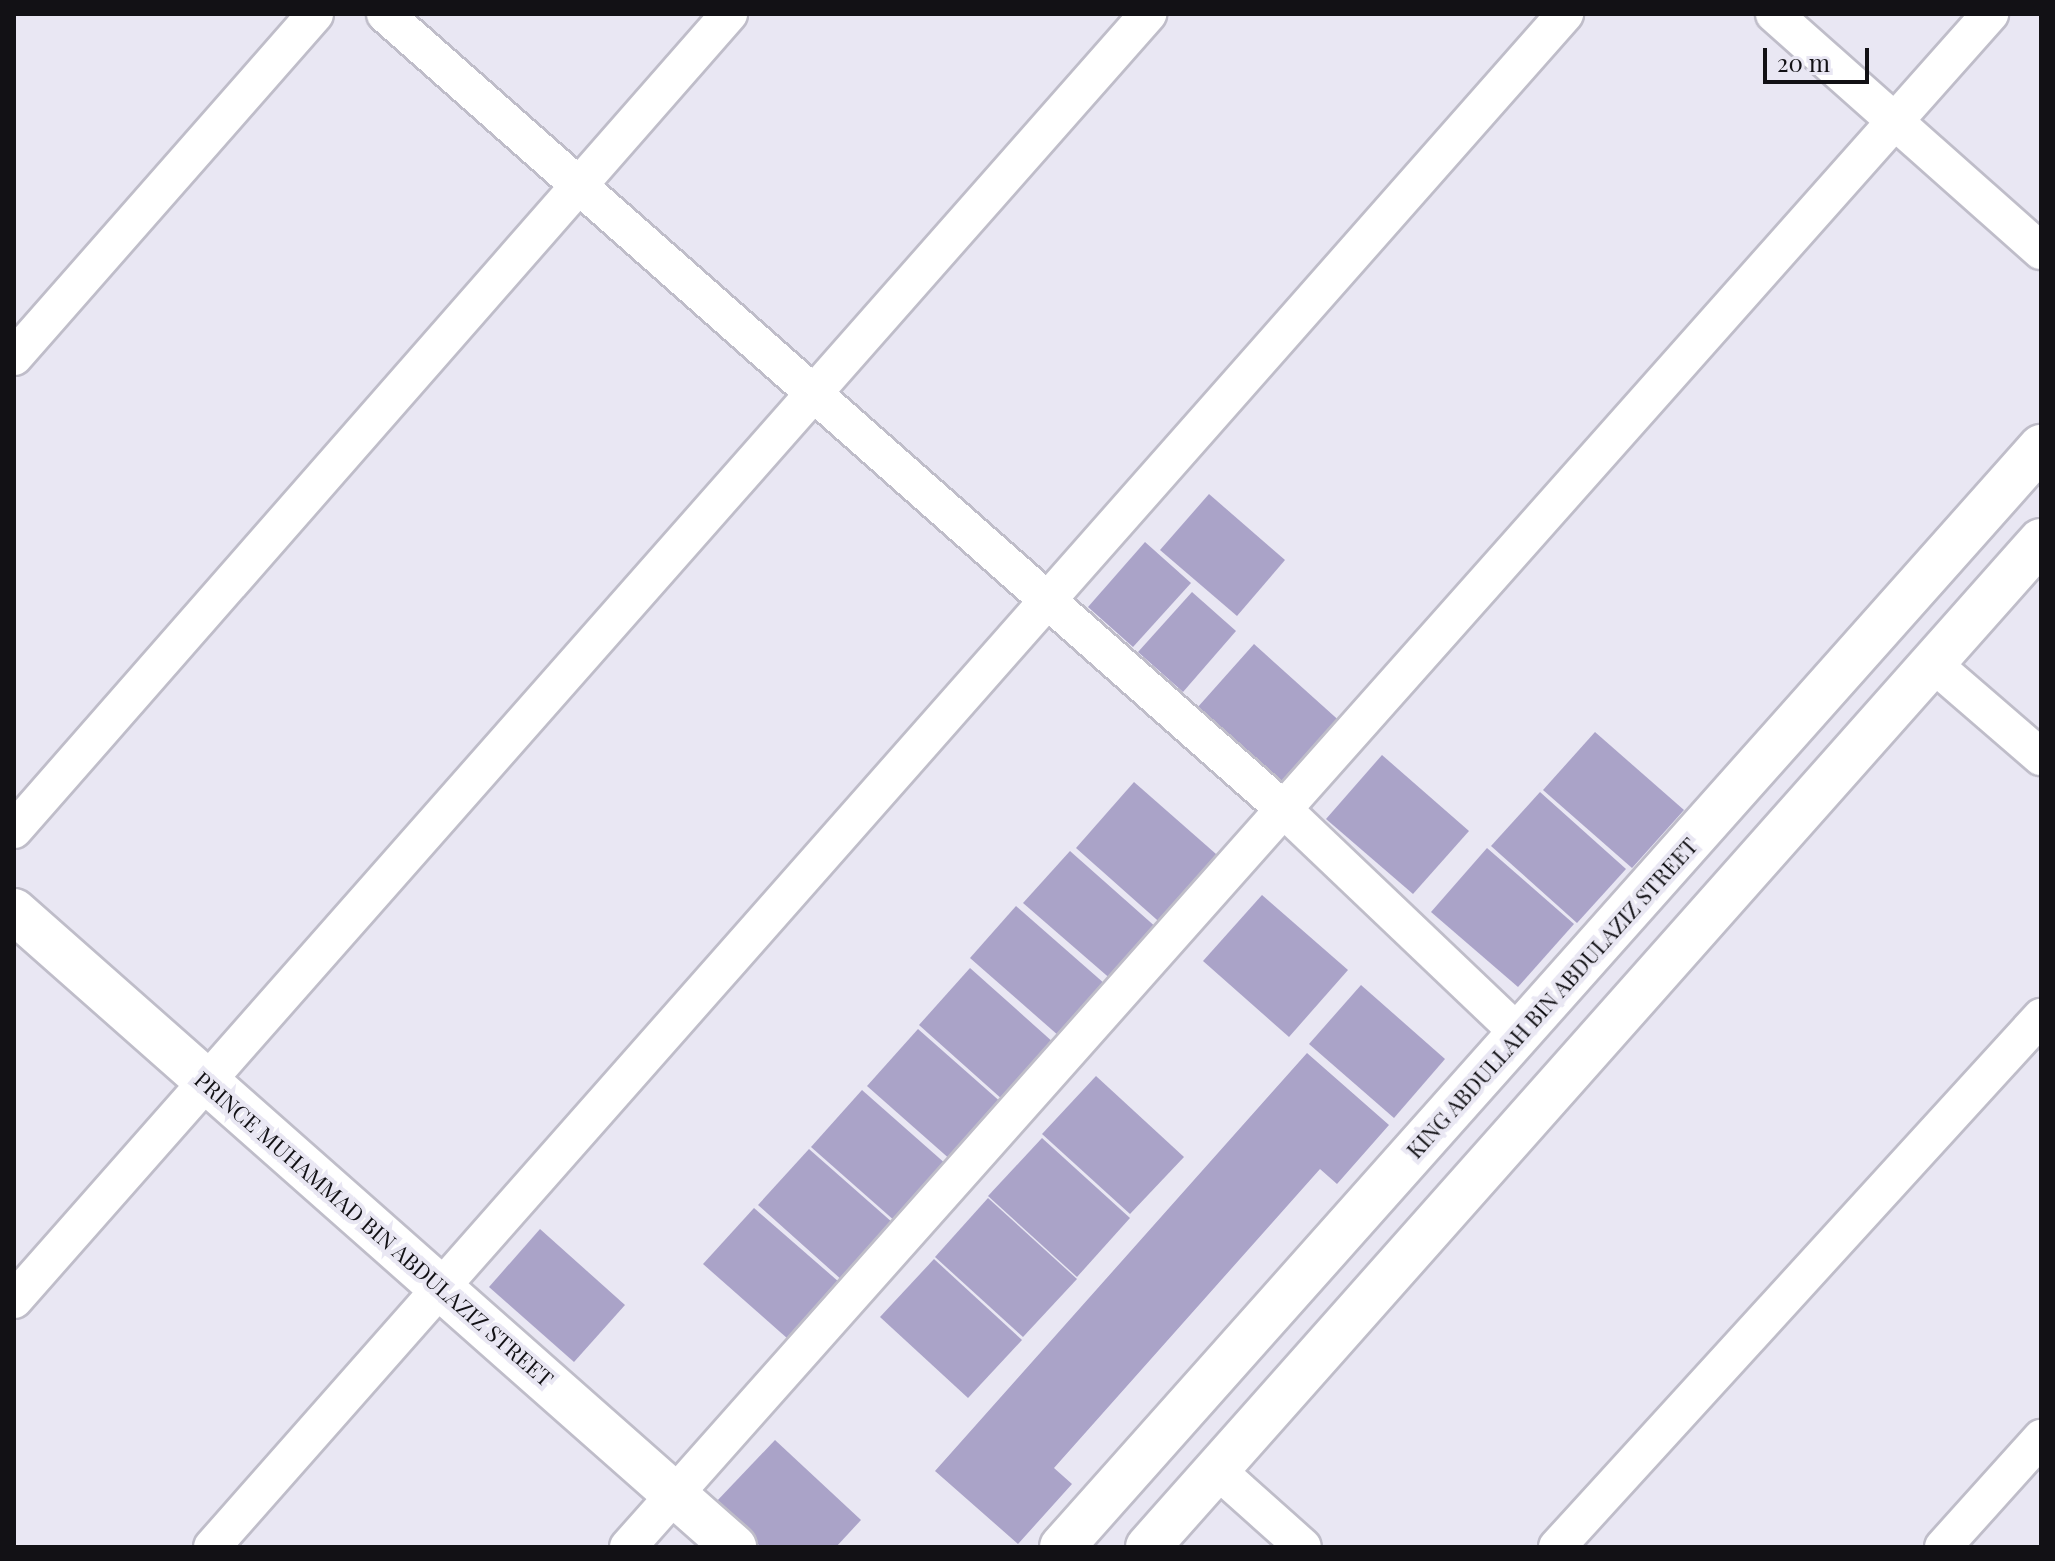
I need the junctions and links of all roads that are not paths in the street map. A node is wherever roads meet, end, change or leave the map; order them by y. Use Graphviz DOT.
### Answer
graph roads {
  1 [pos="315,14"];
  2 [pos="385,14"];
  3 [pos="729,14"];
  4 [pos="1148,14"];
  5 [pos="1565,14"];
  6 [pos="1774,14"];
  7 [pos="1990,14"];
  8 [pos="1896,122"];
  9 [pos="576,184"];
  10 [pos="2041,251"];
  11 [pos="14,357"];
  12 [pos="815,395"];
  13 [pos="2041,447"];
  14 [pos="2041,470"];
  15 [pos="2041,541"];
  16 [pos="1048,601"];
  17 [pos="1932,663"];
  18 [pos="2041,757"];
  19 [pos="1282,808"];
  20 [pos="14,830"];
  21 [pos="14,911"];
  22 [pos="2041,1017"];
  23 [pos="1520,1035"];
  24 [pos="207,1081"];
  25 [pos="441,1288"];
  26 [pos="14,1300"];
  27 [pos="1273,1410"];
  28 [pos="2041,1438"];
  29 [pos="1217,1470"];
  30 [pos="674,1494"];
  31 [pos="212,1547"];
  32 [pos="628,1547"];
  33 [pos="734,1547"];
  34 [pos="1062,1547"];
  35 [pos="1148,1547"];
  36 [pos="1303,1547"];
  37 [pos="1557,1547"];
  38 [pos="1943,1547"];
  1 -- 11 [label="street"];
  2 -- 9 [label="street"];
  3 -- 9 [label="street"];
  4 -- 12 [label="street"];
  5 -- 16 [label="street"];
  6 -- 8 [label="street"];
  7 -- 8 [label="street"];
  8 -- 10 [label="street"];
  8 -- 19 [label="street"];
  9 -- 12 [label="street"];
  9 -- 20 [label="street"];
  12 -- 16 [label="street"];
  12 -- 24 [label="street"];
  13 -- 23 [label="main road, KING ABDULLAH BIN ABDULAZIZ STREET"];
  14 -- 17 [label="main road"];
  15 -- 17 [label="main road"];
  16 -- 19 [label="street"];
  16 -- 25 [label="street"];
  17 -- 18 [label="street"];
  17 -- 27 [label="main road"];
  19 -- 23 [label="street"];
  19 -- 30 [label="street"];
  21 -- 24 [label="main road, PRINCE MUHAMMAD BIN ABDULAZIZ STREET"];
  22 -- 37 [label="street"];
  23 -- 27 [label="main road"];
  23 -- 34 [label="main road, KING ABDULLAH BIN ABDULAZIZ STREET"];
  24 -- 25 [label="main road, PRINCE MUHAMMAD BIN ABDULAZIZ STREET"];
  24 -- 26 [label="street"];
  25 -- 30 [label="main road, PRINCE MUHAMMAD BIN ABDULAZIZ STREET"];
  25 -- 31 [label="street"];
  27 -- 29 [label="main road"];
  28 -- 38 [label="street"];
  29 -- 35 [label="main road"];
  29 -- 36 [label="street"];
  30 -- 32 [label="street"];
  30 -- 33 [label="main road, PRINCE MUHAMMAD BIN ABDULAZIZ STREET"];
}
